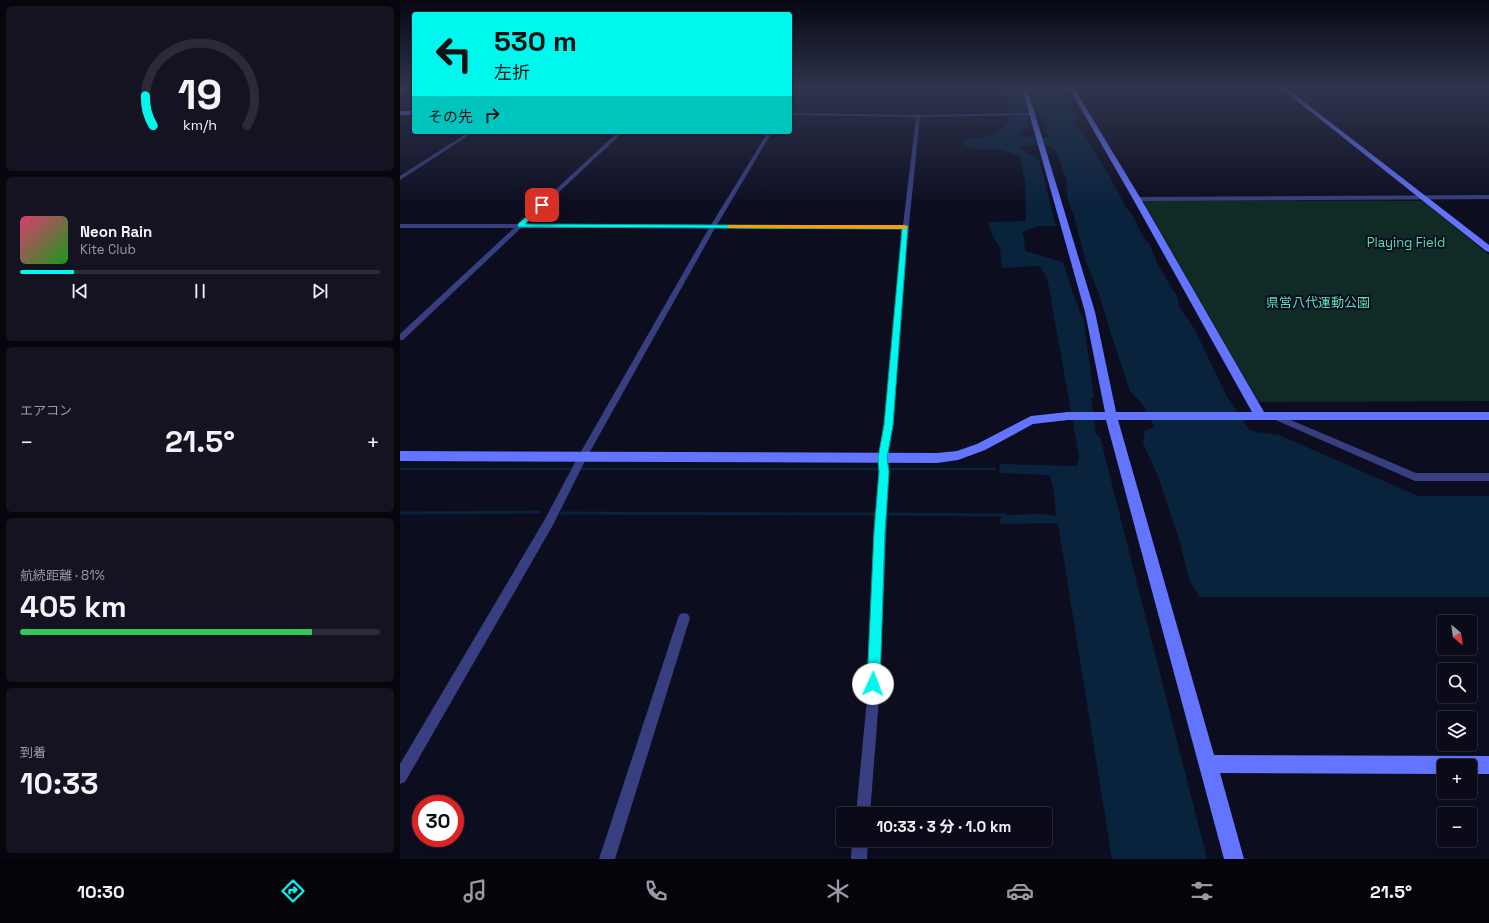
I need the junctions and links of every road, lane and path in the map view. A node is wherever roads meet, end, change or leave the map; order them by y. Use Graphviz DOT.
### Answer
graph roads {
  1 [pos="917,128"];
  2 [pos="1036,128"];
  3 [pos="1095,128"];
  4 [pos="1335,128"];
  5 [pos="469,134"];
  6 [pos="619,134"];
  7 [pos="769,134"];
  8 [pos="400,178"];
  9 [pos="1424,197"];
  10 [pos="1489,197"];
  11 [pos="1137,199"];
  12 [pos="400,226"];
  13 [pos="520,226"];
  14 [pos="713,226"];
  15 [pos="906,227"];
  16 [pos="1489,249"];
  17 [pos="400,338"];
  18 [pos="1111,415"];
  19 [pos="1260,416"];
  20 [pos="1274,416"];
  21 [pos="1489,416"];
  22 [pos="400,456"];
  23 [pos="582,457"];
  24 [pos="883,458"];
  25 [pos="1489,477"];
  26 [pos="684,618"];
  27 [pos="1208,764"];
  28 [pos="1489,765"];
  29 [pos="400,777"];
  30 [pos="864,807"];
  31 [pos="860,847"];
  32 [pos="607,859"];
  33 [pos="859,859"];
  34 [pos="1234,859"];
  1 -- 15 [label="street"];
  2 -- 18 [label="street"];
  3 -- 11 [label="street"];
  4 -- 9 [label="street"];
  5 -- 8 [label="street"];
  6 -- 13 [label="street"];
  7 -- 14 [label="street"];
  9 -- 10 [label="street"];
  9 -- 11 [label="street"];
  9 -- 16 [label="street"];
  11 -- 19 [label="street"];
  12 -- 13 [label="street"];
  13 -- 14 [label="street"];
  13 -- 17 [label="street"];
  14 -- 15 [label="street"];
  14 -- 23 [label="street"];
  15 -- 24 [label="street"];
  18 -- 19 [label="street"];
  18 -- 24 [label="street"];
  18 -- 27 [label="street"];
  19 -- 20 [label="street"];
  20 -- 21 [label="street"];
  20 -- 25 [label="street"];
  22 -- 23 [label="street"];
  23 -- 24 [label="street"];
  23 -- 29 [label="street"];
  24 -- 30 [label="street"];
  26 -- 32 [label="street"];
  27 -- 28 [label="street"];
  27 -- 34 [label="street"];
  31 -- 33 [label="street"];
}
